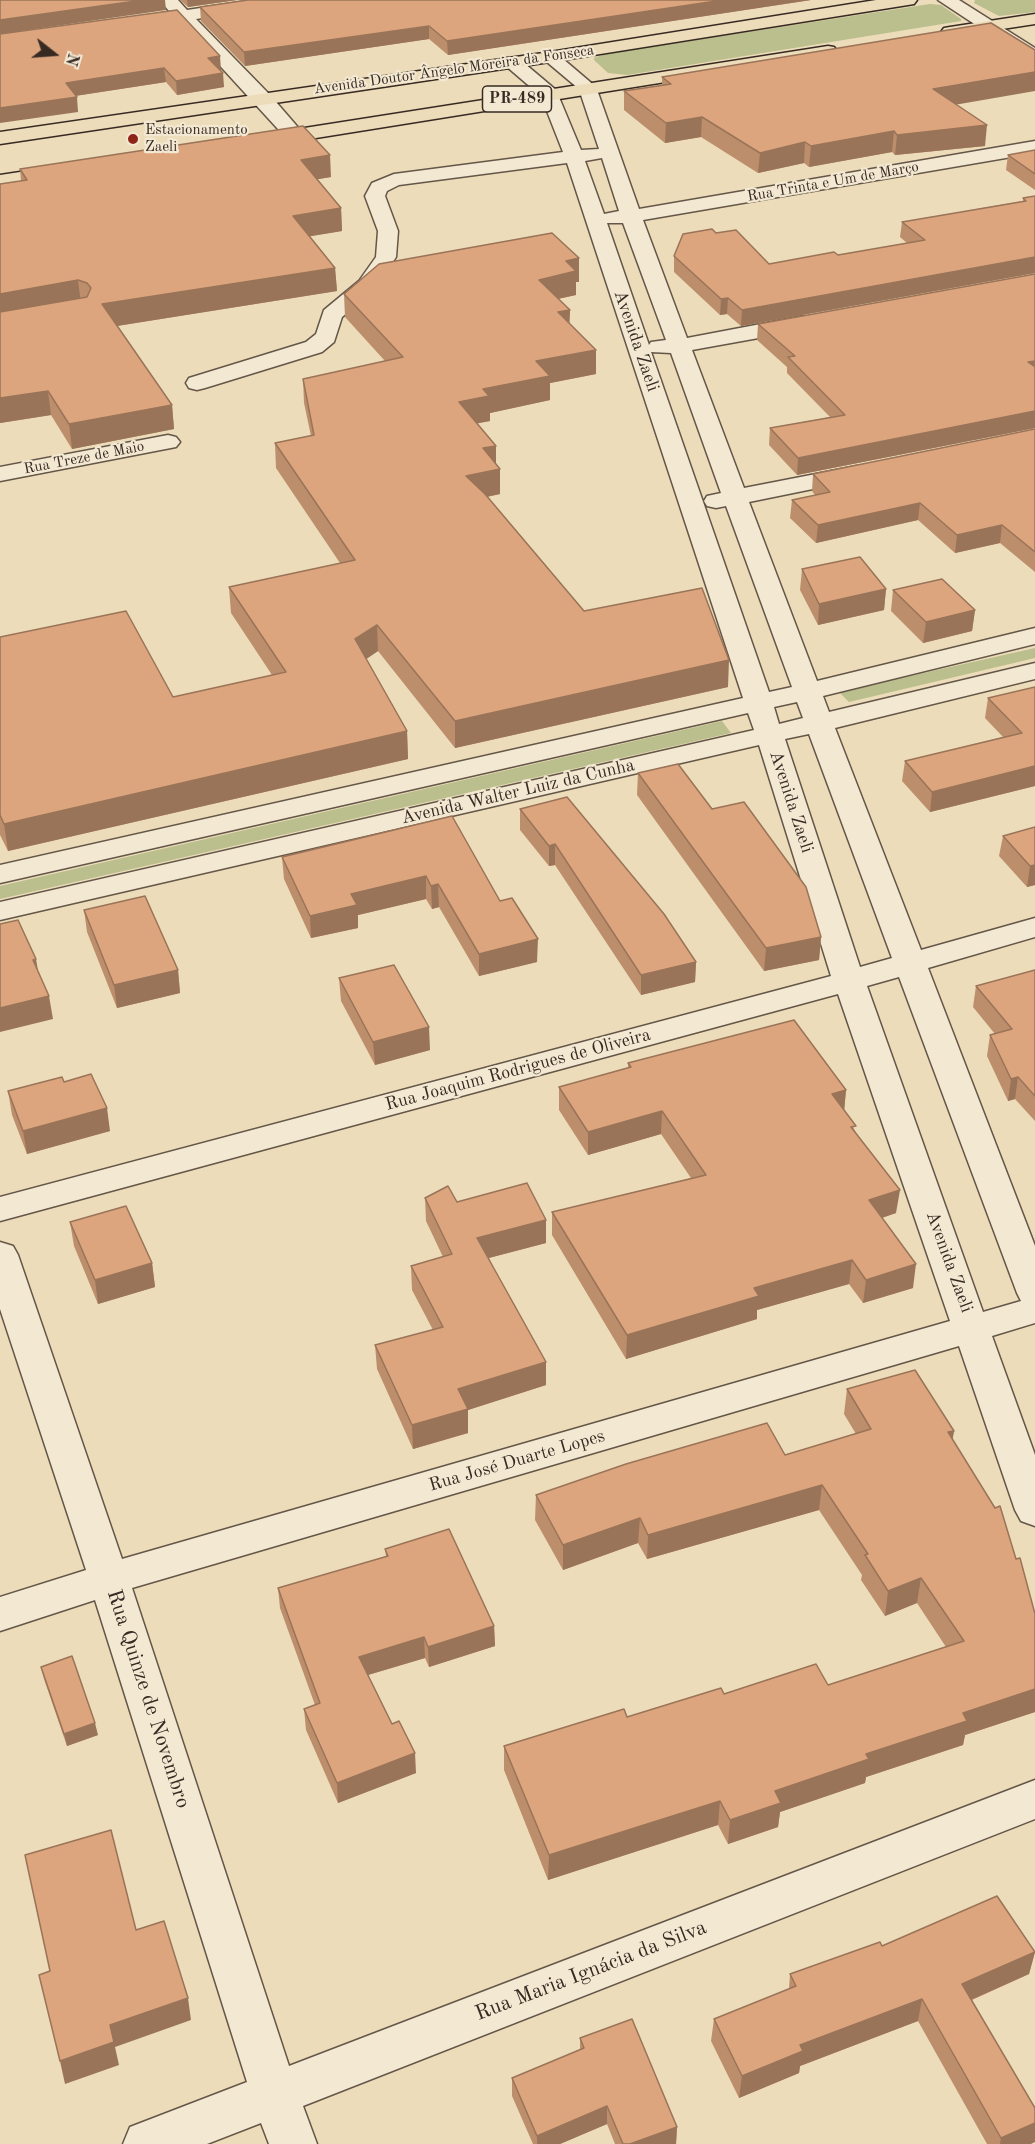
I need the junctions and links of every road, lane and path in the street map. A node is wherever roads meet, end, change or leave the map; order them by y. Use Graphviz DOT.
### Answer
graph roads {
  1 [pos="168,0"];
  2 [pos="291,0"];
  3 [pos="908,0"];
  4 [pos="947,0"];
  5 [pos="183,15"];
  6 [pos="1035,19"];
  7 [pos="126,23"];
  8 [pos="988,26"];
  9 [pos="929,35"];
  10 [pos="847,48"];
  11 [pos="1035,56"];
  12 [pos="550,57"];
  13 [pos="512,62"];
  14 [pos="587,87"];
  15 [pos="549,94"];
  16 [pos="263,99"];
  17 [pos="295,136"];
  18 [pos="0,138"];
  19 [pos="248,143"];
  20 [pos="1035,147"];
  21 [pos="609,153"];
  22 [pos="574,156"];
  23 [pos="82,168"];
  24 [pos="0,181"];
  25 [pos="631,216"];
  26 [pos="594,219"];
  27 [pos="829,319"];
  28 [pos="680,346"];
  29 [pos="639,349"];
  30 [pos="197,383"];
  31 [pos="168,442"];
  32 [pos="875,469"];
  33 [pos="0,474"];
  34 [pos="737,498"];
  35 [pos="692,505"];
  36 [pos="1035,636"];
  37 [pos="1035,671"];
  38 [pos="808,691"];
  39 [pos="758,703"];
  40 [pos="819,723"];
  41 [pos="769,734"];
  42 [pos="0,874"];
  43 [pos="0,911"];
  44 [pos="1035,927"];
  45 [pos="911,964"];
  46 [pos="849,981"];
  47 [pos="0,1209"];
  48 [pos="0,1255"];
  49 [pos="1035,1293"];
  50 [pos="1035,1310"];
  51 [pos="973,1329"];
  52 [pos="1035,1510"];
  53 [pos="110,1579"];
  54 [pos="0,1614"];
  55 [pos="1035,1799"];
  56 [pos="274,2093"];
  57 [pos="147,2144"];
  58 [pos="293,2144"];
  1 -- 5 [label="street"];
  2 -- 5 [label="street"];
  3 -- 12 [label="main road, Avenida Doutor Ângelo Moreira da Fonseca / PR-489"];
  4 -- 8 [label="street"];
  5 -- 7 [label="street"];
  5 -- 16 [label="street"];
  6 -- 8 [label="main road"];
  8 -- 9 [label="main road"];
  8 -- 11 [label="street"];
  10 -- 14 [label="main road, Avenida Doutor Ângelo Moreira da Fonseca / PR-489"];
  12 -- 13 [label="main road, Avenida Doutor Ângelo Moreira da Fonseca / PR-489"];
  12 -- 14 [label="street"];
  13 -- 15 [label="street"];
  13 -- 16 [label="main road, Avenida Doutor Ângelo Moreira da Fonseca / PR-489"];
  14 -- 15 [label="main road, Avenida Doutor Ângelo Moreira da Fonseca / PR-489"];
  14 -- 21 [label="street, Avenida Zaeli"];
  15 -- 17 [label="main road, Avenida Doutor Ângelo Moreira da Fonseca / PR-489"];
  15 -- 22 [label="street, Avenida Zaeli"];
  16 -- 17 [label="street"];
  16 -- 18 [label="main road, Avenida Doutor Ângelo Moreira da Fonseca / PR-489"];
  17 -- 19 [label="main road, Avenida Doutor Ângelo Moreira da Fonseca / PR-489"];
  20 -- 25 [label="street, Rua Trinta e Um de Março"];
  21 -- 22 [label="street"];
  21 -- 25 [label="street, Avenida Zaeli"];
  22 -- 26 [label="street, Avenida Zaeli"];
  22 -- 30 [label="street"];
  23 -- 24 [label="main road"];
  25 -- 26 [label="street, Rua Trinta e Um de Março"];
  25 -- 28 [label="street, Avenida Zaeli"];
  26 -- 29 [label="street, Avenida Zaeli"];
  27 -- 28 [label="street"];
  28 -- 29 [label="street"];
  28 -- 34 [label="street, Avenida Zaeli"];
  29 -- 35 [label="street, Avenida Zaeli"];
  31 -- 33 [label="street, Rua Treze de Maio"];
  32 -- 34 [label="street"];
  34 -- 35 [label="street"];
  34 -- 38 [label="street, Avenida Zaeli"];
  35 -- 39 [label="street, Avenida Zaeli"];
  36 -- 38 [label="street, Avenida Walter Luiz da Cunha"];
  37 -- 40 [label="street, Avenida Walter Luiz da Cunha"];
  38 -- 39 [label="street, Avenida Walter Luiz da Cunha"];
  38 -- 40 [label="street, Avenida Zaeli"];
  39 -- 41 [label="street, Avenida Zaeli"];
  39 -- 42 [label="street, Avenida Walter Luiz da Cunha"];
  40 -- 41 [label="street, Avenida Walter Luiz da Cunha"];
  40 -- 45 [label="street, Avenida Zaeli"];
  41 -- 43 [label="street, Avenida Walter Luiz da Cunha"];
  41 -- 46 [label="street, Avenida Zaeli"];
  44 -- 45 [label="street, Rua Joaquim Rodrigues de Oliveira"];
  45 -- 46 [label="street, Rua Joaquim Rodrigues de Oliveira"];
  45 -- 49 [label="street, Avenida Zaeli"];
  46 -- 47 [label="street, Rua Joaquim Rodrigues de Oliveira"];
  46 -- 51 [label="street, Avenida Zaeli"];
  48 -- 53 [label="street, Rua Quinze de Novembro"];
  50 -- 51 [label="street, Rua José Duarte Lopes"];
  51 -- 52 [label="street, Avenida Zaeli"];
  51 -- 53 [label="street, Rua José Duarte Lopes"];
  53 -- 54 [label="street, Rua José Duarte Lopes"];
  53 -- 56 [label="street, Rua Quinze de Novembro"];
  55 -- 56 [label="street, Rua Maria Ignácia da Silva"];
  56 -- 57 [label="street, Rua Maria Ignácia da Silva"];
  56 -- 58 [label="street, Rua Quinze de Novembro"];
}
